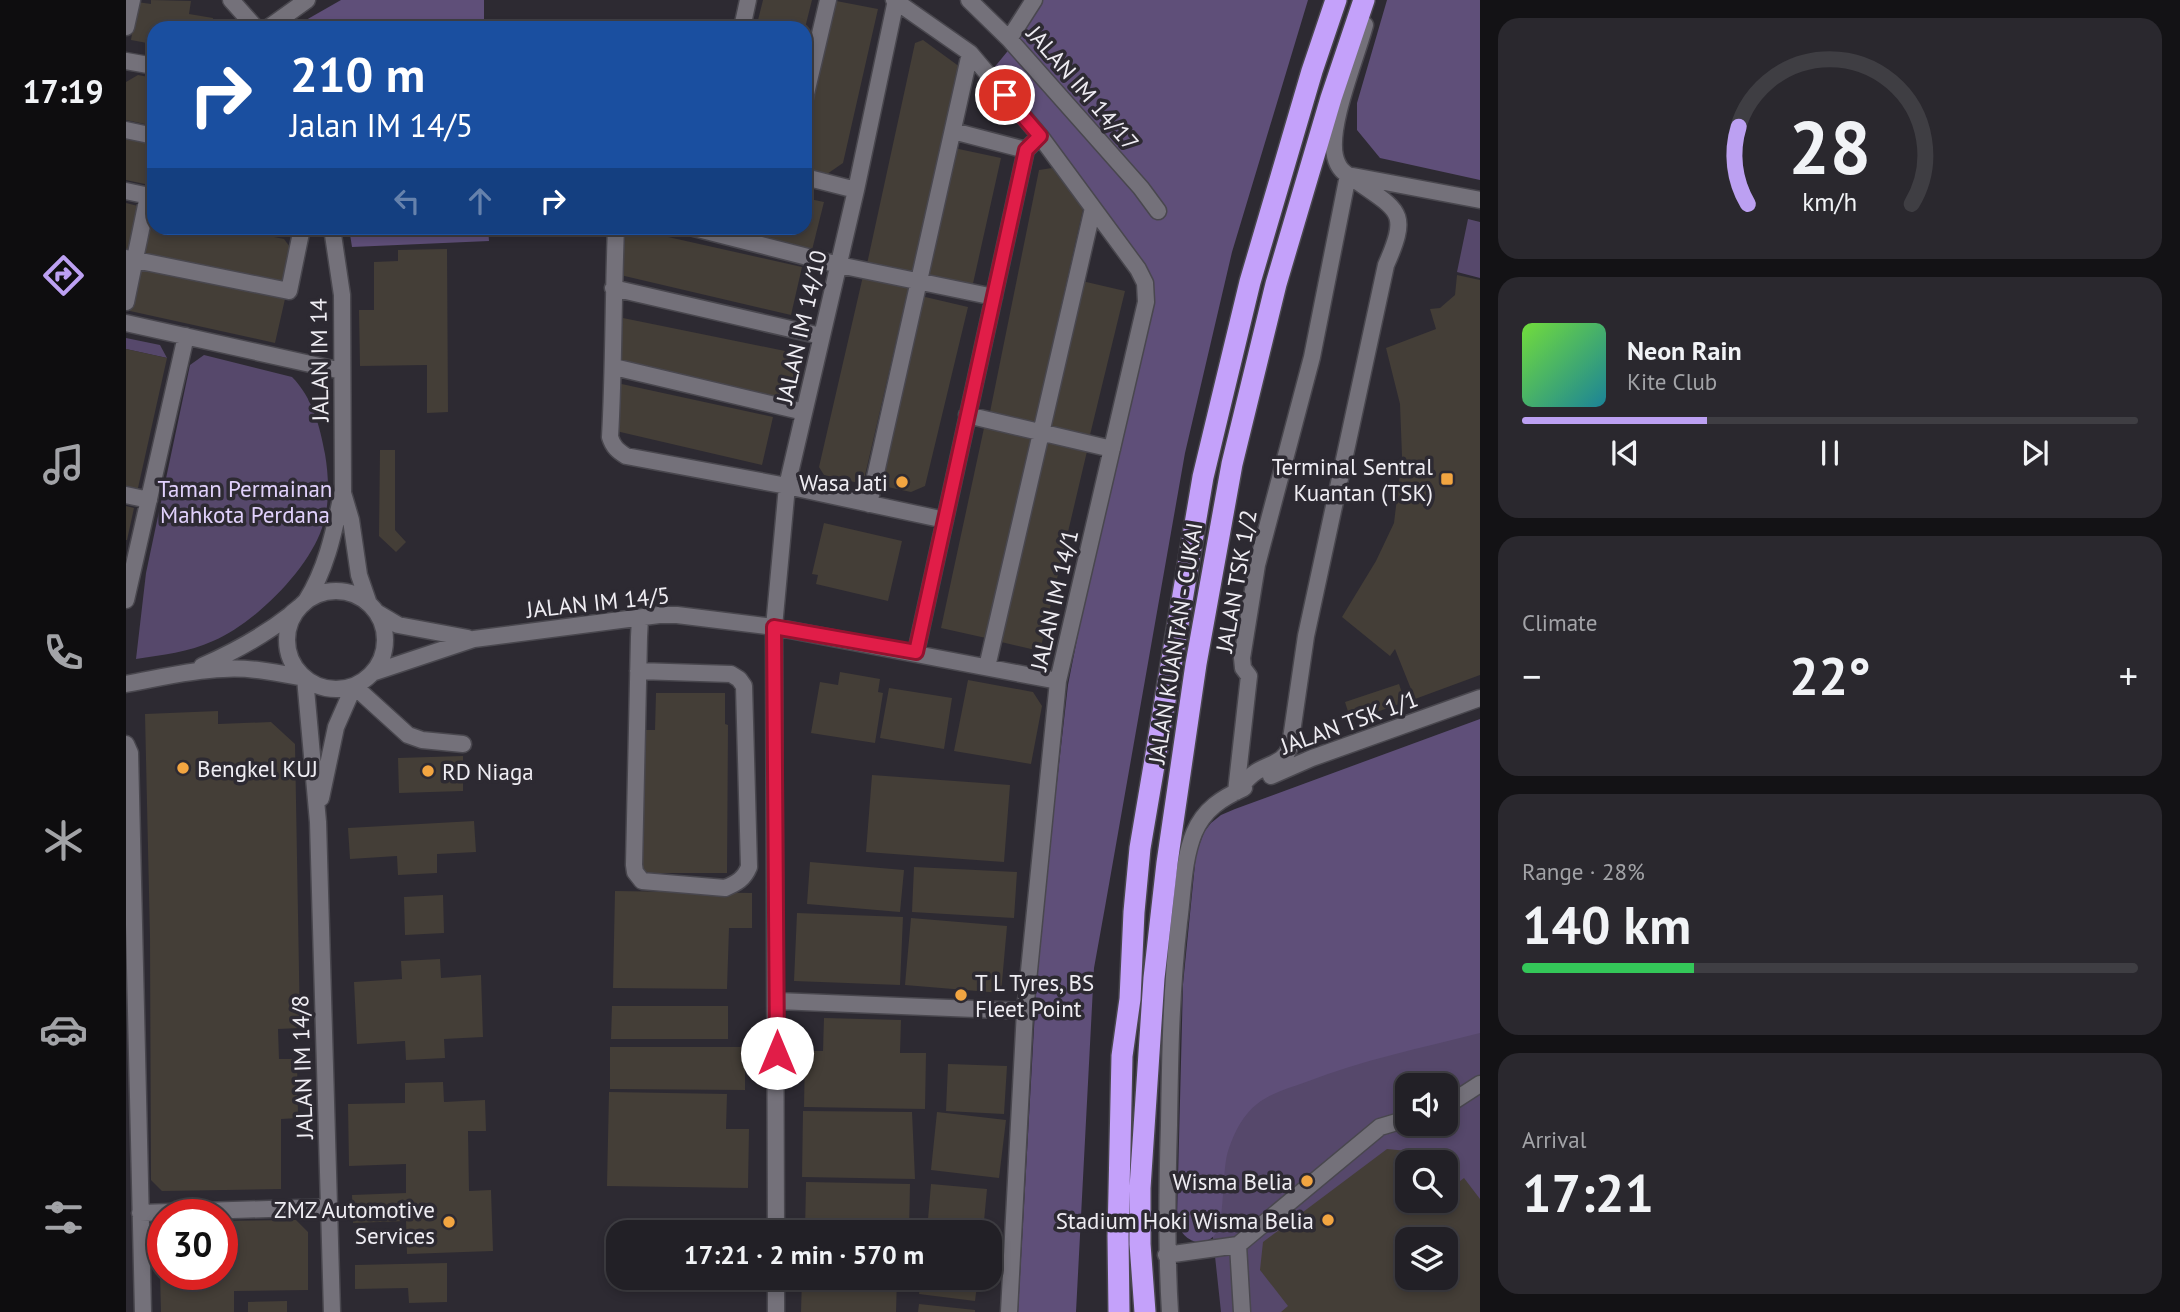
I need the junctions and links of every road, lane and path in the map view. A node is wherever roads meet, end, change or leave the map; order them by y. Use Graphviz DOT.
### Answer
graph roads {
  1 [pos="132,0"];
  2 [pos="231,0"];
  3 [pos="307,0"];
  4 [pos="748,0"];
  5 [pos="828,0"];
  6 [pos="895,0"];
  7 [pos="969,0"];
  8 [pos="1034,0"];
  9 [pos="1336,0"];
  10 [pos="1364,0"];
  11 [pos="1372,0"];
  12 [pos="250,21"];
  13 [pos="278,21"];
  14 [pos="744,21"];
  15 [pos="126,27"];
  16 [pos="1009,39"];
  17 [pos="970,53"];
  18 [pos="126,61"];
  19 [pos="147,65"];
  20 [pos="812,68"];
  21 [pos="126,130"];
  22 [pos="953,131"];
  23 [pos="147,134"];
  24 [pos="1040,136"];
  25 [pos="1026,150"];
  26 [pos="1348,175"];
  27 [pos="812,179"];
  28 [pos="856,190"];
  29 [pos="126,191"];
  30 [pos="147,195"];
  31 [pos="1480,200"];
  32 [pos="147,208"];
  33 [pos="1093,208"];
  34 [pos="1158,211"];
  35 [pos="301,235"];
  36 [pos="333,235"];
  37 [pos="616,235"];
  38 [pos="721,235"];
  39 [pos="130,259"];
  40 [pos="839,265"];
  41 [pos="919,281"];
  42 [pos="614,288"];
  43 [pos="994,297"];
  44 [pos="126,302"];
  45 [pos="126,323"];
  46 [pos="186,336"];
  47 [pos="821,336"];
  48 [pos="614,367"];
  49 [pos="342,370"];
  50 [pos="804,412"];
  51 [pos="967,415"];
  52 [pos="1042,432"];
  53 [pos="1112,449"];
  54 [pos="787,486"];
  55 [pos="344,493"];
  56 [pos="126,495"];
  57 [pos="149,500"];
  58 [pos="869,504"];
  59 [pos="945,520"];
  60 [pos="126,600"];
  61 [pos="305,603"];
  62 [pos="373,608"];
  63 [pos="640,618"];
  64 [pos="774,627"];
  65 [pos="474,639"];
  66 [pos="916,652"];
  67 [pos="987,667"];
  68 [pos="193,670"];
  69 [pos="638,671"];
  70 [pos="372,673"];
  71 [pos="305,678"];
  72 [pos="1058,681"];
  73 [pos="126,684"];
  74 [pos="354,686"];
  75 [pos="1480,698"];
  76 [pos="126,744"];
  77 [pos="463,744"];
  78 [pos="1236,792"];
  79 [pos="317,821"];
  80 [pos="777,1002"];
  81 [pos="1025,1011"];
  82 [pos="132,1023"];
  83 [pos="1480,1084"];
  84 [pos="1458,1098"];
  85 [pos="1395,1123"];
  86 [pos="330,1207"];
  87 [pos="140,1213"];
  88 [pos="776,1220"];
  89 [pos="1118,1236"];
  90 [pos="1238,1245"];
  91 [pos="1166,1255"];
  92 [pos="776,1290"];
  93 [pos="1145,1307"];
  94 [pos="143,1312"];
  95 [pos="332,1312"];
  96 [pos="776,1312"];
  97 [pos="1009,1312"];
  98 [pos="1110,1312"];
  99 [pos="1119,1312"];
  100 [pos="1170,1312"];
  101 [pos="1242,1312"];
  1 -- 15 [label="street"];
  2 -- 12 [label="street"];
  3 -- 13 [label="street"];
  4 -- 14 [label="street"];
  5 -- 20 [label="street"];
  6 -- 17 [label="street, JALAN IM 14/1"];
  6 -- 28 [label="street, JALAN IM 14/10"];
  7 -- 16 [label="street, JALAN IM 14/17"];
  8 -- 16 [label="street"];
  9 -- 89 [label="highway, JALAN KUANTAN - CUKAI"];
  10 -- 93 [label="highway, JALAN KUANTAN - CUKAI"];
  11 -- 26 [label="street"];
  16 -- 34 [label="street, JALAN IM 14/17"];
  17 -- 22 [label="street"];
  17 -- 24 [label="street, JALAN IM 14/1"];
  18 -- 19 [label="street"];
  21 -- 23 [label="street"];
  22 -- 25 [label="street"];
  22 -- 41 [label="street"];
  24 -- 25 [label="street"];
  24 -- 33 [label="street, JALAN IM 14/1"];
  25 -- 43 [label="street"];
  26 -- 31 [label="street"];
  26 -- 78 [label="street, JALAN TSK 1/2"];
  26 -- 78 [label="street"];
  27 -- 28 [label="street"];
  28 -- 40 [label="street, JALAN IM 14/10"];
  29 -- 30 [label="street"];
  32 -- 39 [label="street"];
  33 -- 52 [label="street"];
  33 -- 53 [label="street, JALAN IM 14/1"];
  35 -- 39 [label="street"];
  36 -- 49 [label="street, JALAN IM 14"];
  37 -- 42 [label="street"];
  38 -- 40 [label="street"];
  39 -- 44 [label="street"];
  40 -- 41 [label="street"];
  40 -- 47 [label="street, JALAN IM 14/10"];
  41 -- 43 [label="street"];
  41 -- 58 [label="street"];
  42 -- 47 [label="street"];
  42 -- 48 [label="street"];
  43 -- 51 [label="street"];
  45 -- 46 [label="street"];
  46 -- 49 [label="street"];
  46 -- 57 [label="street"];
  47 -- 50 [label="street, JALAN IM 14/10"];
  48 -- 50 [label="street"];
  48 -- 54 [label="street"];
  49 -- 55 [label="street, JALAN IM 14"];
  50 -- 54 [label="street, JALAN IM 14/10"];
  51 -- 52 [label="street"];
  51 -- 59 [label="street"];
  52 -- 53 [label="street"];
  52 -- 67 [label="street"];
  53 -- 72 [label="street, JALAN IM 14/1"];
  54 -- 58 [label="street"];
  54 -- 64 [label="street, JALAN IM 14/10"];
  55 -- 61 [label="street"];
  55 -- 62 [label="street"];
  56 -- 57 [label="street"];
  57 -- 60 [label="street"];
  58 -- 59 [label="street"];
  59 -- 66 [label="street"];
  61 -- 62 [label="street"];
  61 -- 68 [label="street"];
  61 -- 71 [label="street"];
  62 -- 65 [label="street"];
  62 -- 70 [label="street"];
  63 -- 64 [label="street, JALAN IM 14/5"];
  63 -- 65 [label="street, JALAN IM 14/5"];
  63 -- 69 [label="street"];
  64 -- 66 [label="street, JALAN IM 14/5"];
  64 -- 80 [label="street, JALAN IM 14/10"];
  65 -- 70 [label="street"];
  66 -- 67 [label="street, JALAN IM 14/5"];
  67 -- 72 [label="street, JALAN IM 14/5"];
  68 -- 71 [label="street"];
  68 -- 73 [label="street"];
  69 -- 69 [label="street"];
  70 -- 74 [label="street"];
  71 -- 74 [label="street"];
  71 -- 79 [label="street, JALAN IM 14/8"];
  72 -- 81 [label="street, JALAN IM 14/1"];
  74 -- 77 [label="street"];
  74 -- 79 [label="street, JALAN IM 14/8"];
  75 -- 78 [label="street, JALAN TSK 1/1"];
  76 -- 82 [label="street"];
  78 -- 91 [label="street"];
  79 -- 86 [label="street, JALAN IM 14/8"];
  80 -- 81 [label="street"];
  80 -- 88 [label="street, JALAN IM 14/10"];
  81 -- 97 [label="street, JALAN IM 14/1"];
  82 -- 87 [label="street"];
  83 -- 84 [label="street"];
  85 -- 90 [label="street"];
  86 -- 87 [label="street"];
  86 -- 95 [label="street, JALAN IM 14/8"];
  87 -- 94 [label="street"];
  89 -- 98 [label="highway"];
  89 -- 99 [label="highway, JALAN KUANTAN - CUKAI"];
  90 -- 91 [label="street"];
  90 -- 101 [label="street"];
  91 -- 100 [label="street"];
  92 -- 96 [label="street"];
}
